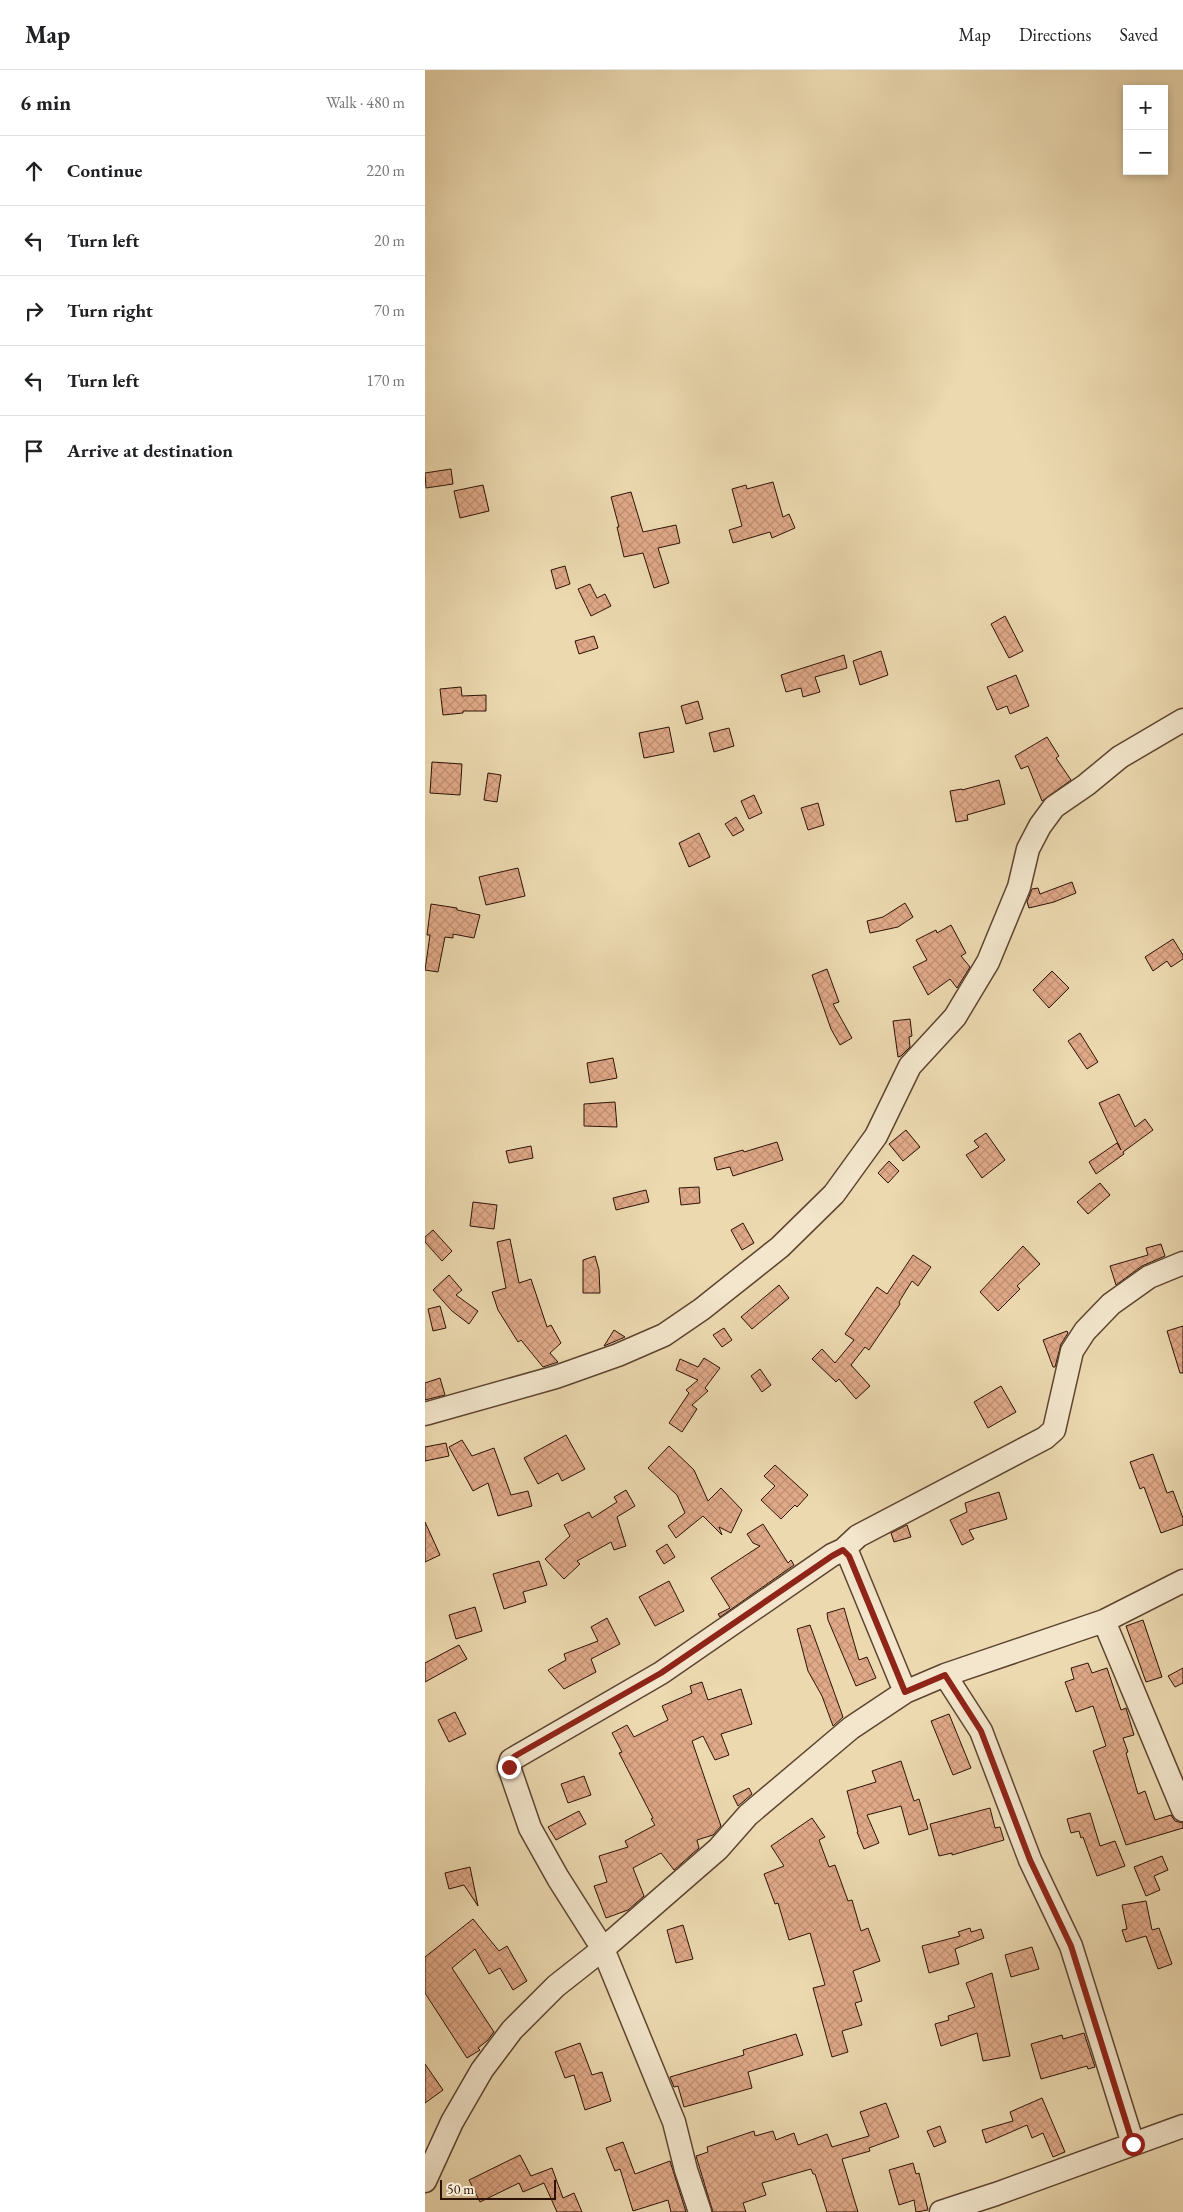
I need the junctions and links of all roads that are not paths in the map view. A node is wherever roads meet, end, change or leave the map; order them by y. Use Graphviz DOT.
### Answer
graph roads {
  1 [pos="1183,720"];
  2 [pos="1183,1263"];
  3 [pos="425,1414"];
  4 [pos="843,1550"];
  5 [pos="1183,1581"];
  6 [pos="1104,1621"];
  7 [pos="945,1675"];
  8 [pos="905,1692"];
  9 [pos="1183,1810"];
  10 [pos="603,1950"];
  11 [pos="1183,2126"];
  12 [pos="1133,2144"];
  13 [pos="425,2181"];
  14 [pos="1000,2203"];
  15 [pos="700,2212"];
  16 [pos="941,2212"];
  1 -- 3 [label="street"];
  2 -- 4 [label="street"];
  4 -- 8 [label="street"];
  4 -- 10 [label="street"];
  5 -- 6 [label="street"];
  6 -- 7 [label="street"];
  6 -- 9 [label="street"];
  7 -- 8 [label="street"];
  7 -- 12 [label="street"];
  8 -- 10 [label="street"];
  10 -- 13 [label="street"];
  10 -- 15 [label="street"];
  11 -- 12 [label="street"];
  12 -- 14 [label="street"];
  14 -- 16 [label="street"];
}
